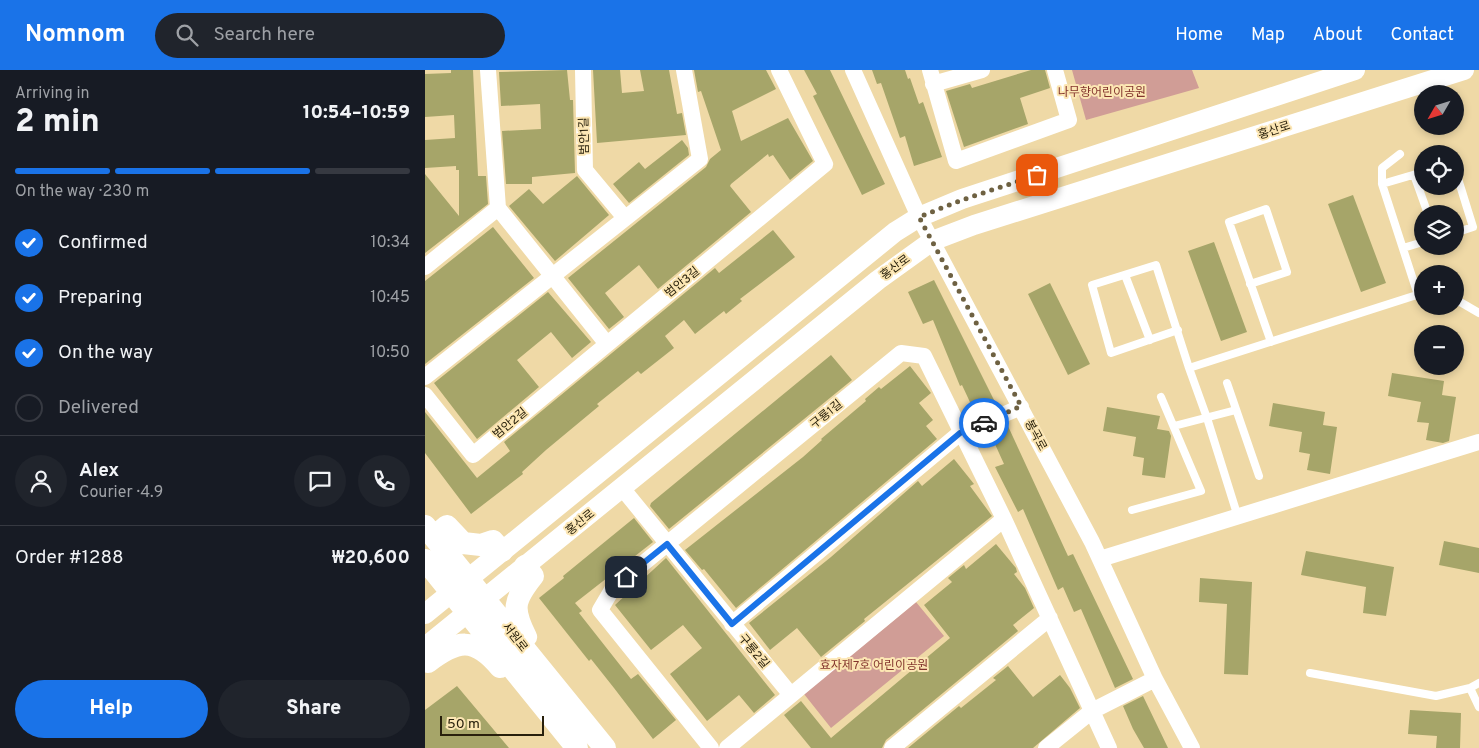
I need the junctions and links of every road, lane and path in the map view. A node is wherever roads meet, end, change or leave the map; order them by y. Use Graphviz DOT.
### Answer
graph roads {
  1 [pos="488,70"];
  2 [pos="583,70"];
  3 [pos="684,70"];
  4 [pos="779,70"];
  5 [pos="853,70"];
  6 [pos="982,70"];
  7 [pos="1055,70"];
  8 [pos="1355,70"];
  9 [pos="1465,70"];
  10 [pos="932,77"];
  11 [pos="1400,154"];
  12 [pos="1414,175"];
  13 [pos="1382,184"];
  14 [pos="1463,195"];
  15 [pos="498,208"];
  16 [pos="919,217"];
  17 [pos="625,218"];
  18 [pos="1464,230"];
  19 [pos="932,241"];
  20 [pos="1414,245"];
  21 [pos="1403,248"];
  22 [pos="425,267"];
  23 [pos="1125,275"];
  24 [pos="552,276"];
  25 [pos="1414,278"];
  26 [pos="1250,284"];
  27 [pos="1414,296"];
  28 [pos="1464,304"];
  29 [pos="1479,313"];
  30 [pos="1178,330"];
  31 [pos="1150,340"];
  32 [pos="1271,342"];
  33 [pos="607,344"];
  34 [pos="1189,368"];
  35 [pos="425,377"];
  36 [pos="1227,383"];
  37 [pos="425,396"];
  38 [pos="1161,397"];
  39 [pos="1021,406"];
  40 [pos="1236,410"];
  41 [pos="1207,418"];
  42 [pos="1174,426"];
  43 [pos="960,433"];
  44 [pos="1479,442"];
  45 [pos="1259,476"];
  46 [pos="622,488"];
  47 [pos="1132,510"];
  48 [pos="1238,517"];
  49 [pos="1004,519"];
  50 [pos="429,531"];
  51 [pos="667,544"];
  52 [pos="502,552"];
  53 [pos="1100,559"];
  54 [pos="425,560"];
  55 [pos="525,566"];
  56 [pos="460,586"];
  57 [pos="476,605"];
  58 [pos="425,614"];
  59 [pos="1050,618"];
  60 [pos="732,624"];
  61 [pos="520,643"];
  62 [pos="425,647"];
  63 [pos="425,659"];
  64 [pos="514,670"];
  65 [pos="1310,673"];
  66 [pos="1155,679"];
  67 [pos="1479,683"];
  68 [pos="1470,688"];
  69 [pos="791,695"];
  70 [pos="1479,707"];
  71 [pos="1092,711"];
  72 [pos="577,748"];
  73 [pos="605,748"];
  74 [pos="711,748"];
  75 [pos="727,748"];
  76 [pos="892,748"];
  77 [pos="1046,748"];
  78 [pos="1109,748"];
  79 [pos="1192,748"];
  1 -- 15 [label="street"];
  2 -- 17 [label="street, 범안1길"];
  3 -- 17 [label="street"];
  4 -- 33 [label="street, 범안3길"];
  5 -- 16 [label="street, 봉곡로"];
  6 -- 10 [label="street"];
  7 -- 10 [label="street"];
  8 -- 16 [label="street"];
  9 -- 19 [label="street, 홍산로"];
  11 -- 13 [label="lane"];
  12 -- 13 [label="lane"];
  13 -- 21 [label="lane"];
  14 -- 18 [label="lane"];
  15 -- 22 [label="street"];
  15 -- 24 [label="street"];
  16 -- 19 [label="street, 봉곡로"];
  16 -- 52 [label="street"];
  17 -- 24 [label="street"];
  19 -- 39 [label="street, 봉곡로"];
  19 -- 46 [label="street, 홍산로"];
  20 -- 21 [label="lane"];
  21 -- 25 [label="lane"];
  23 -- 30 [label="lane"];
  23 -- 31 [label="lane"];
  23 -- 31 [label="lane"];
  24 -- 33 [label="street"];
  24 -- 35 [label="street"];
  26 -- 26 [label="lane"];
  26 -- 32 [label="lane"];
  27 -- 32 [label="lane"];
  28 -- 29 [label="lane"];
  30 -- 31 [label="lane"];
  30 -- 34 [label="lane"];
  32 -- 34 [label="lane"];
  33 -- 37 [label="street, 범안2길"];
  34 -- 41 [label="lane"];
  36 -- 40 [label="lane"];
  38 -- 42 [label="lane"];
  39 -- 43 [label="street"];
  39 -- 53 [label="street, 봉곡로"];
  40 -- 41 [label="lane"];
  40 -- 45 [label="lane"];
  41 -- 42 [label="lane"];
  41 -- 48 [label="lane"];
  42 -- 47 [label="lane"];
  43 -- 49 [label="street, 구룡1길"];
  43 -- 51 [label="street, 구룡1길"];
  43 -- 60 [label="street"];
  44 -- 48 [label="street"];
  46 -- 51 [label="street, 구룡2길"];
  46 -- 55 [label="street, 홍산로"];
  48 -- 53 [label="street"];
  49 -- 59 [label="street, 구룡1길"];
  49 -- 69 [label="street"];
  50 -- 52 [label="main road"];
  50 -- 56 [label="main road, 서원로"];
  51 -- 60 [label="street, 구룡2길"];
  51 -- 74 [label="street"];
  52 -- 56 [label="street"];
  53 -- 66 [label="street, 봉곡로"];
  54 -- 56 [label="main road, 서원로"];
  55 -- 57 [label="street, 홍산로"];
  55 -- 61 [label="main road"];
  56 -- 57 [label="main road, 서원로"];
  56 -- 58 [label="street"];
  57 -- 61 [label="main road, 서원로"];
  57 -- 62 [label="street, 홍산로"];
  57 -- 64 [label="main road, 서원로"];
  59 -- 71 [label="street, 구룡1길"];
  59 -- 76 [label="street"];
  60 -- 69 [label="street, 구룡2길"];
  61 -- 73 [label="main road, 서원로"];
  63 -- 64 [label="main road"];
  64 -- 72 [label="main road, 서원로"];
  65 -- 68 [label="lane"];
  66 -- 71 [label="street"];
  66 -- 79 [label="street, 봉곡로"];
  67 -- 68 [label="lane"];
  68 -- 70 [label="lane"];
  69 -- 75 [label="street"];
  71 -- 77 [label="street"];
  71 -- 78 [label="street, 구룡1길"];
}
